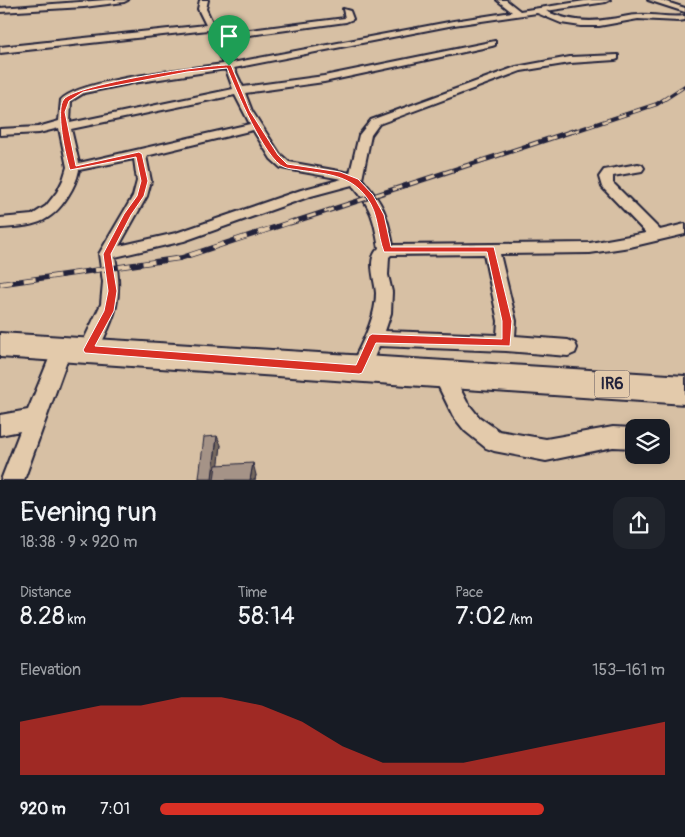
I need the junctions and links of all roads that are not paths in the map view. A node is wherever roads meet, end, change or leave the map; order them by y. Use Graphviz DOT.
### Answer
graph roads {
  1 [pos="124,0"];
  2 [pos="204,0"];
  3 [pos="501,0"];
  4 [pos="606,0"];
  5 [pos="652,0"];
  6 [pos="105,2"];
  7 [pos="0,10"];
  8 [pos="685,10"];
  9 [pos="346,11"];
  10 [pos="540,11"];
  11 [pos="520,14"];
  12 [pos="685,18"];
  13 [pos="210,27"];
  14 [pos="216,37"];
  15 [pos="492,43"];
  16 [pos="0,50"];
  17 [pos="615,58"];
  18 [pos="229,66"];
  19 [pos="239,91"];
  20 [pos="64,125"];
  21 [pos="256,126"];
  22 [pos="0,132"];
  23 [pos="139,154"];
  24 [pos="73,168"];
  25 [pos="638,168"];
  26 [pos="355,180"];
  27 [pos="0,223"];
  28 [pos="685,229"];
  29 [pos="657,236"];
  30 [pos="491,249"];
  31 [pos="387,250"];
  32 [pos="107,254"];
  33 [pos="372,338"];
  34 [pos="506,343"];
  35 [pos="0,345"];
  36 [pos="568,348"];
  37 [pos="75,350"];
  38 [pos="359,370"];
  39 [pos="442,374"];
  40 [pos="685,390"];
  41 [pos="36,419"];
  42 [pos="0,425"];
  43 [pos="625,438"];
  44 [pos="12,480"];
  1 -- 6 [label="street"];
  2 -- 13 [label="street"];
  3 -- 11 [label="street"];
  4 -- 10 [label="street"];
  5 -- 8 [label="street"];
  6 -- 7 [label="street"];
  9 -- 14 [label="street"];
  10 -- 11 [label="street"];
  10 -- 12 [label="street"];
  11 -- 18 [label="street"];
  13 -- 14 [label="street"];
  13 -- 16 [label="street"];
  14 -- 18 [label="street"];
  15 -- 19 [label="street"];
  17 -- 26 [label="street"];
  18 -- 19 [label="street"];
  18 -- 20 [label="street"];
  19 -- 20 [label="street"];
  19 -- 21 [label="street"];
  20 -- 22 [label="street"];
  20 -- 24 [label="street"];
  21 -- 23 [label="street"];
  21 -- 26 [label="street"];
  23 -- 24 [label="street"];
  23 -- 32 [label="street"];
  24 -- 27 [label="street"];
  25 -- 29 [label="street"];
  26 -- 31 [label="street"];
  26 -- 32 [label="street"];
  28 -- 29 [label="street"];
  29 -- 30 [label="street"];
  30 -- 31 [label="street"];
  30 -- 34 [label="street"];
  31 -- 33 [label="street"];
  32 -- 37 [label="street"];
  33 -- 34 [label="street"];
  33 -- 38 [label="street"];
  34 -- 36 [label="street"];
  35 -- 37 [label="main road"];
  37 -- 38 [label="main road"];
  37 -- 41 [label="street"];
  38 -- 39 [label="main road"];
  39 -- 40 [label="main road, IR6"];
  39 -- 43 [label="street"];
  41 -- 42 [label="street"];
  41 -- 44 [label="street"];
}
